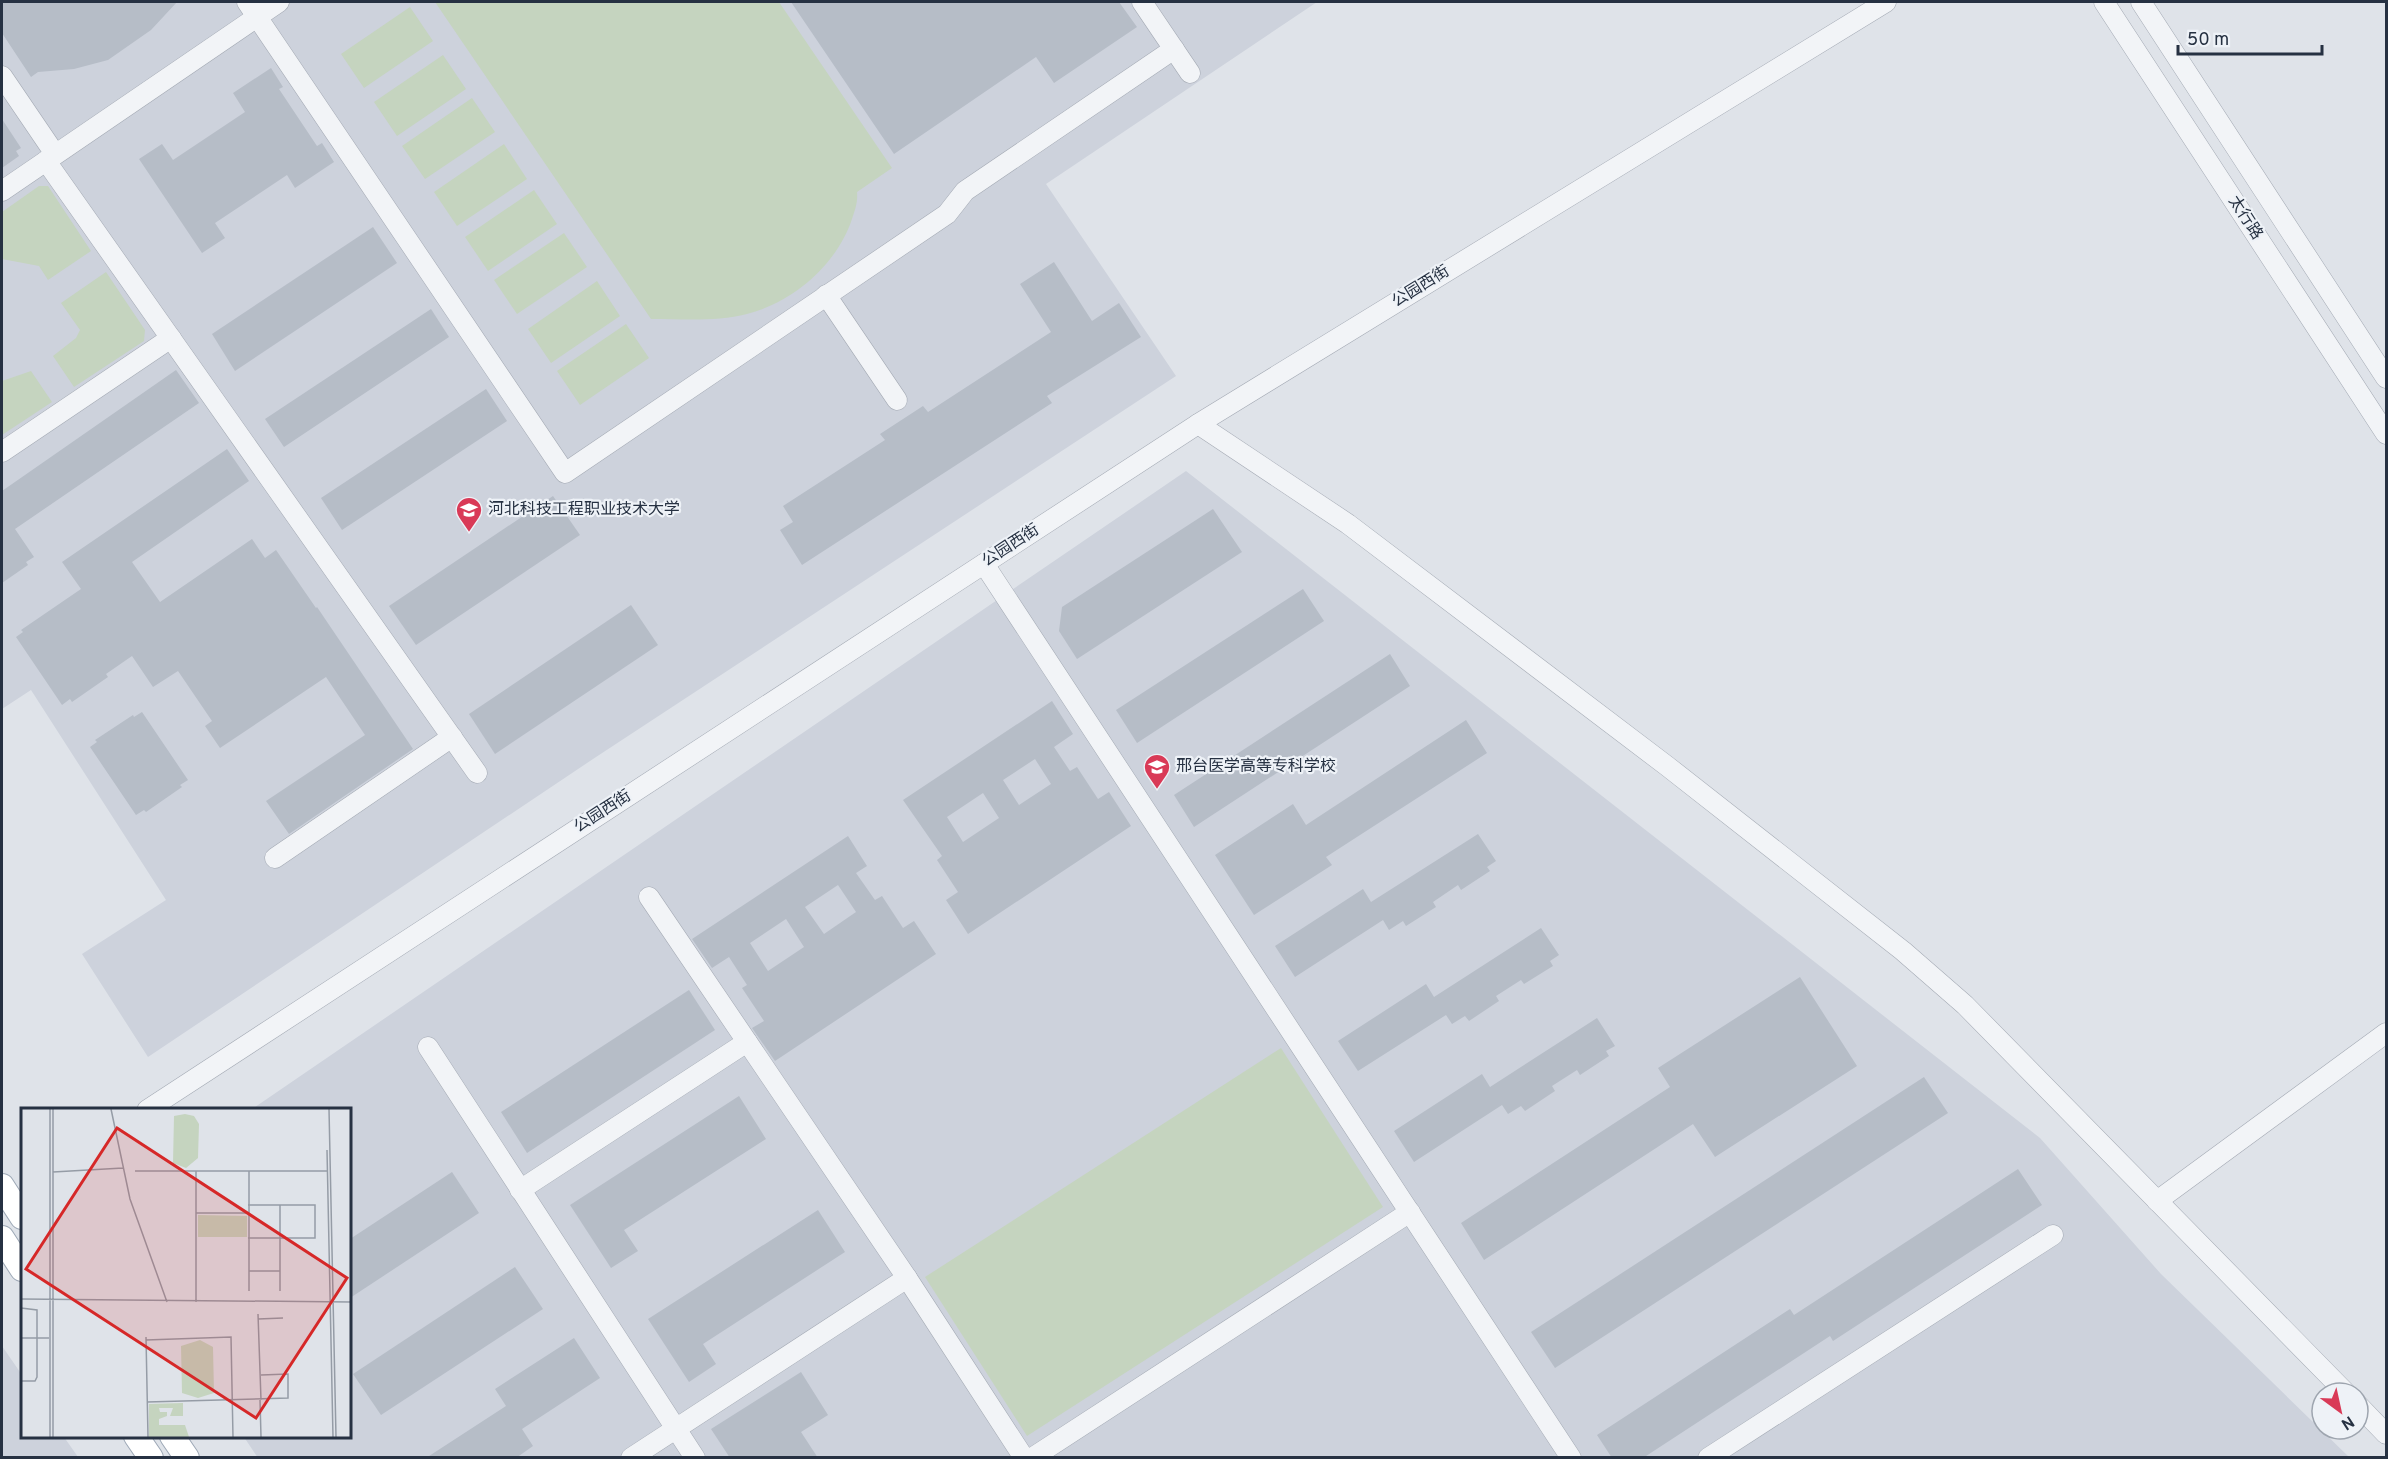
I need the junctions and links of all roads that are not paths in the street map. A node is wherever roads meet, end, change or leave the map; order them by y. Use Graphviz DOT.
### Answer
graph roads {
  1 [pos="279,2"];
  2 [pos="1142,2"];
  3 [pos="1886,2"];
  4 [pos="2104,2"];
  5 [pos="2141,2"];
  6 [pos="252,9"];
  7 [pos="1174,49"];
  8 [pos="1190,73"];
  9 [pos="2,76"];
  10 [pos="50,158"];
  11 [pos="2,191"];
  12 [pos="826,296"];
  13 [pos="171,338"];
  14 [pos="2386,378"];
  15 [pos="897,400"];
  16 [pos="1198,424"];
  17 [pos="2386,434"];
  18 [pos="2,452"];
  19 [pos="984,564"];
  20 [pos="452,737"];
  21 [pos="477,773"];
  22 [pos="275,858"];
  23 [pos="649,897"];
  24 [pos="2386,1033"];
  25 [pos="747,1042"];
  26 [pos="428,1047"];
  27 [pos="150,1108"];
  28 [pos="520,1190"];
  29 [pos="2157,1201"];
  30 [pos="1410,1212"];
  31 [pos="2053,1235"];
  32 [pos="2,1238"];
  33 [pos="21,1267"];
  34 [pos="907,1278"];
  35 [pos="2334,1381"];
  36 [pos="2370,1417"];
  37 [pos="676,1428"];
  38 [pos="2386,1434"];
  39 [pos="137,1438"];
  40 [pos="173,1438"];
  41 [pos="151,1458"];
  42 [pos="186,1458"];
  43 [pos="631,1458"];
  44 [pos="695,1458"];
  45 [pos="1024,1458"];
  46 [pos="1032,1458"];
  47 [pos="1571,1458"];
  48 [pos="1708,1458"];
  1 -- 6 [label="street"];
  2 -- 7 [label="street"];
  3 -- 16 [label="street, 公园西街"];
  4 -- 17 [label="street, 太行路"];
  5 -- 14 [label="street, 太行路"];
  6 -- 10 [label="street"];
  6 -- 12 [label="street"];
  7 -- 8 [label="street"];
  7 -- 12 [label="street"];
  9 -- 10 [label="street"];
  10 -- 11 [label="street"];
  10 -- 13 [label="street"];
  12 -- 15 [label="street"];
  13 -- 18 [label="street"];
  13 -- 20 [label="street"];
  16 -- 19 [label="street, 公园西街"];
  16 -- 29 [label="street"];
  19 -- 27 [label="street, 公园西街"];
  19 -- 30 [label="street"];
  20 -- 21 [label="street"];
  20 -- 22 [label="street"];
  23 -- 25 [label="street"];
  24 -- 29 [label="street"];
  25 -- 28 [label="street"];
  25 -- 34 [label="street"];
  26 -- 28 [label="street"];
  28 -- 37 [label="street"];
  29 -- 35 [label="street"];
  30 -- 46 [label="street"];
  30 -- 47 [label="street"];
  31 -- 48 [label="street"];
  32 -- 33 [label="main road"];
  34 -- 37 [label="street"];
  34 -- 45 [label="street"];
  36 -- 38 [label="street"];
  37 -- 43 [label="street"];
  37 -- 44 [label="street"];
  39 -- 41 [label="main road"];
  40 -- 42 [label="main road"];
}
